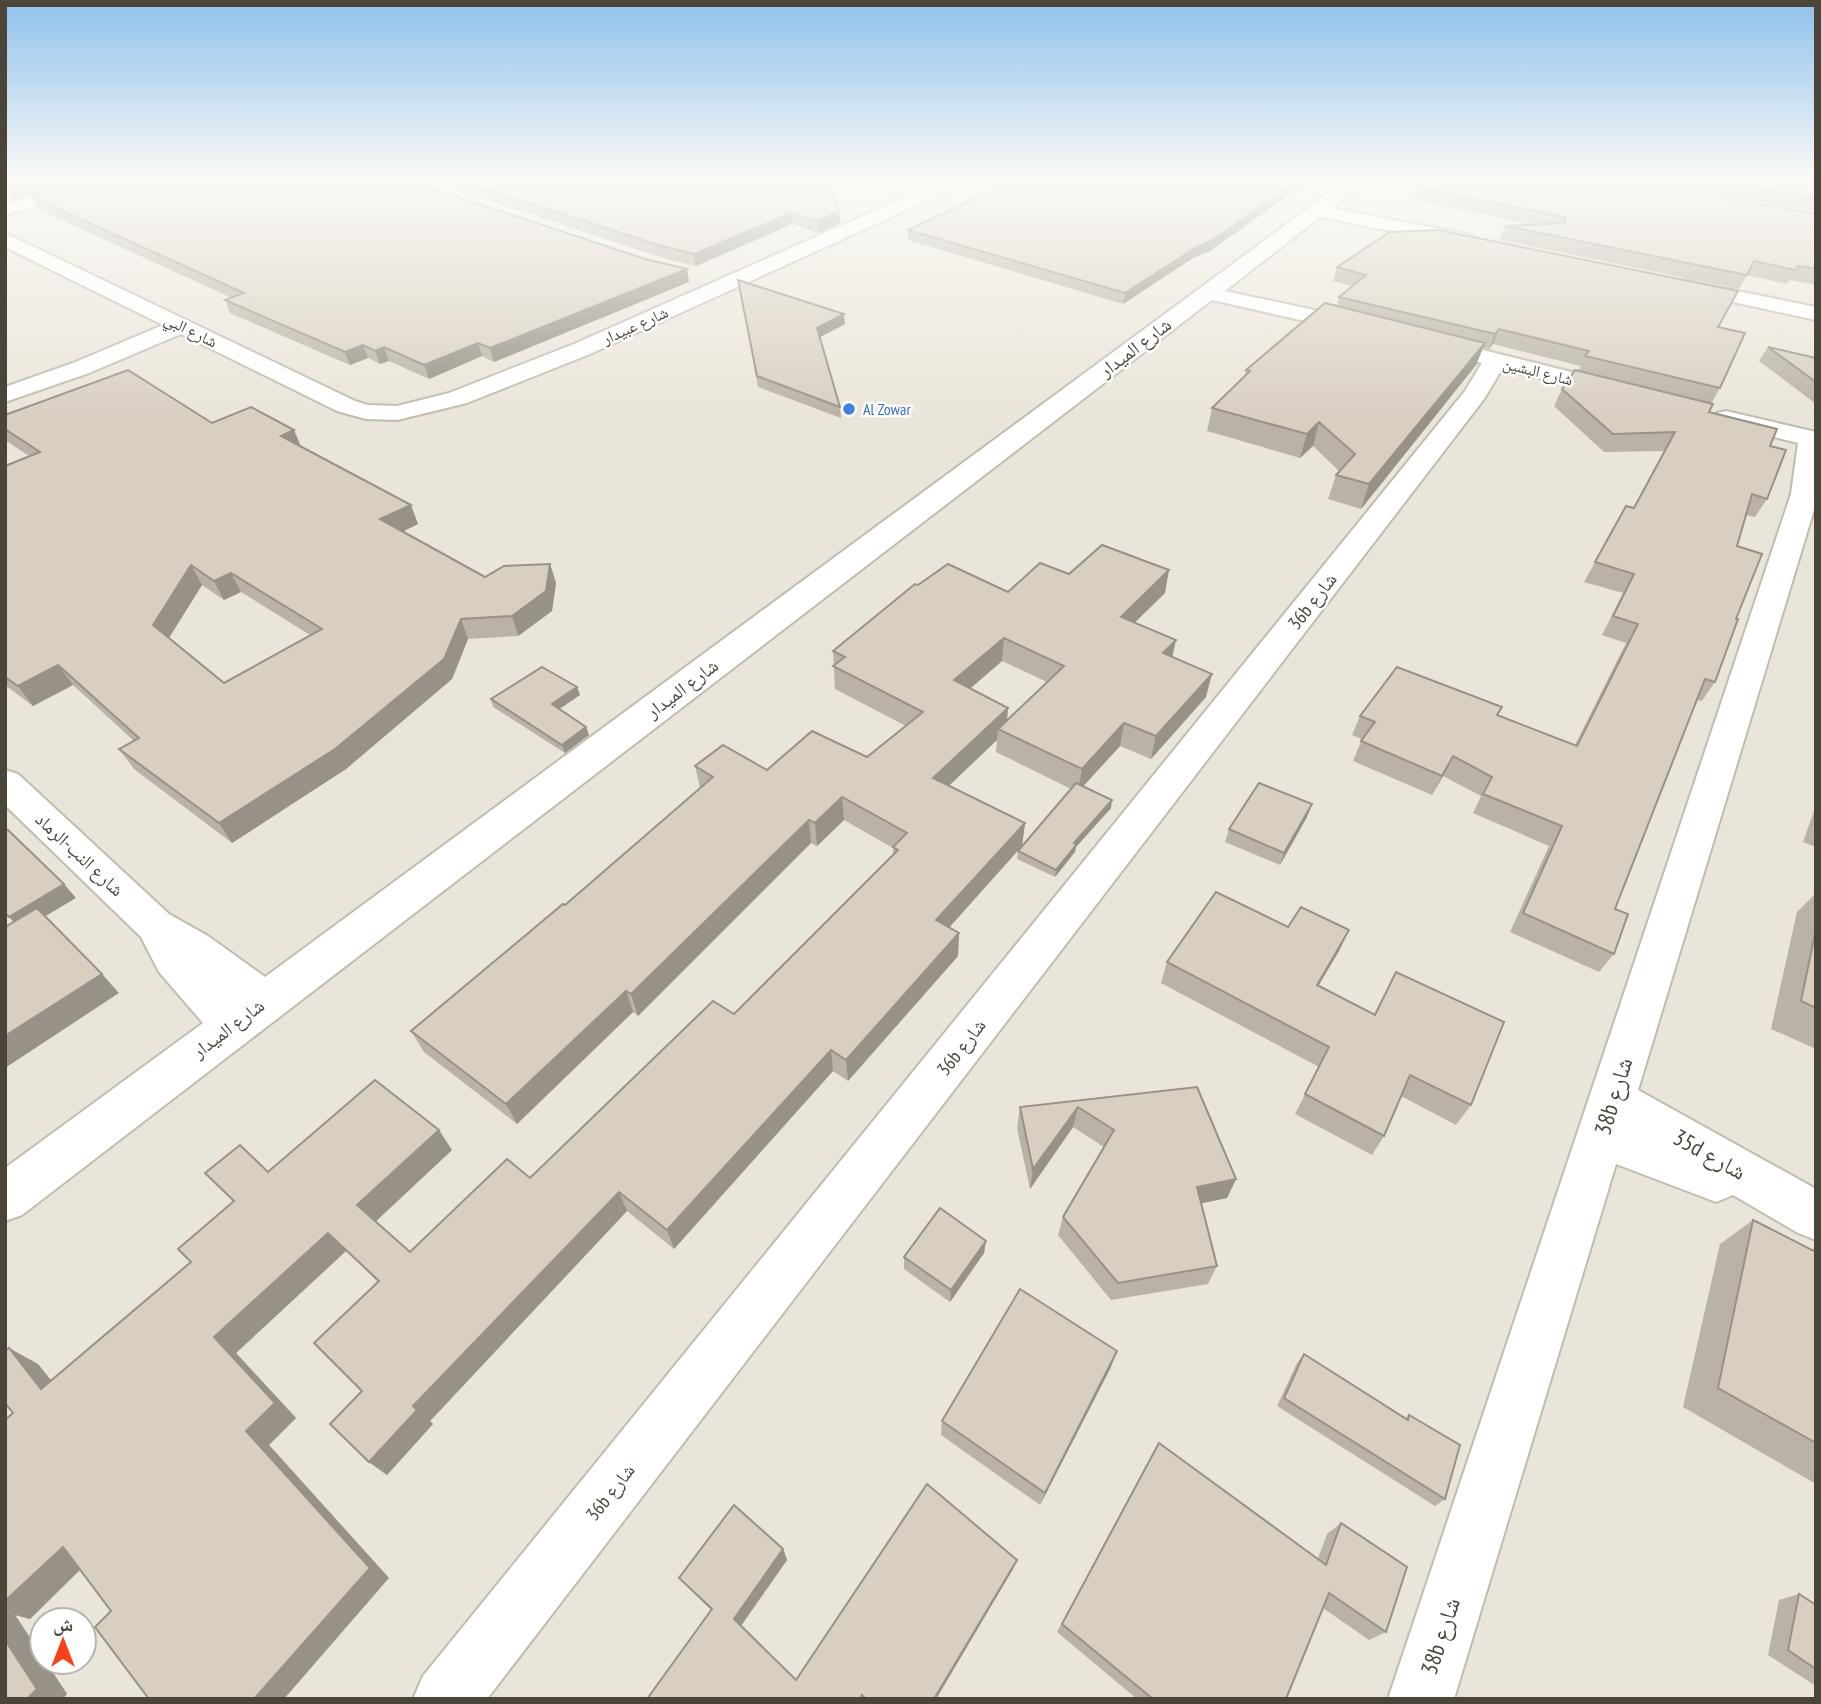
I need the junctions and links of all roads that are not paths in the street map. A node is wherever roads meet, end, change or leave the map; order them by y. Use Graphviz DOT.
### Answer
graph roads {
  1 [pos="45,259"];
  2 [pos="766,259"];
  3 [pos="1253,259"];
  4 [pos="1669,283"];
  5 [pos="1212,289"];
  6 [pos="1816,314"];
  7 [pos="190,329"];
  8 [pos="1378,331"];
  9 [pos="1443,347"];
  10 [pos="1495,373"];
  11 [pos="5,395"];
  12 [pos="1636,395"];
  13 [pos="1704,412"];
  14 [pos="380,413"];
  15 [pos="1814,439"];
  16 [pos="1810,489"];
  17 [pos="5,783"];
  18 [pos="155,925"];
  19 [pos="265,1000"];
  20 [pos="232,1025"];
  21 [pos="1606,1118"];
  22 [pos="5,1198"];
  23 [pos="1811,1214"];
  24 [pos="446,1699"];
  25 [pos="1421,1699"];
  1 -- 7 [label="street, شارع البي"];
  2 -- 14 [label="street, شارع عبيدار"];
  3 -- 5 [label="street, شارع الميدار"];
  4 -- 6 [label="street"];
  5 -- 8 [label="street"];
  5 -- 19 [label="street, شارع الميدار"];
  7 -- 11 [label="street"];
  7 -- 14 [label="street, شارع البي"];
  9 -- 10 [label="street, شارع البشين"];
  10 -- 12 [label="street, شارع البشين"];
  10 -- 24 [label="street, 36b شارع"];
  13 -- 15 [label="street"];
  15 -- 16 [label="street, 38b شارع"];
  16 -- 21 [label="street, 38b شارع"];
  17 -- 18 [label="street, شارع النب-الرماد"];
  18 -- 19 [label="street, شارع النب-الرماد"];
  18 -- 20 [label="street, شارع النب-الرماد"];
  19 -- 20 [label="street, شارع الميدار"];
  20 -- 22 [label="street, شارع الميدار"];
  21 -- 23 [label="street, 35d شارع"];
  21 -- 25 [label="street, 38b شارع"];
}
